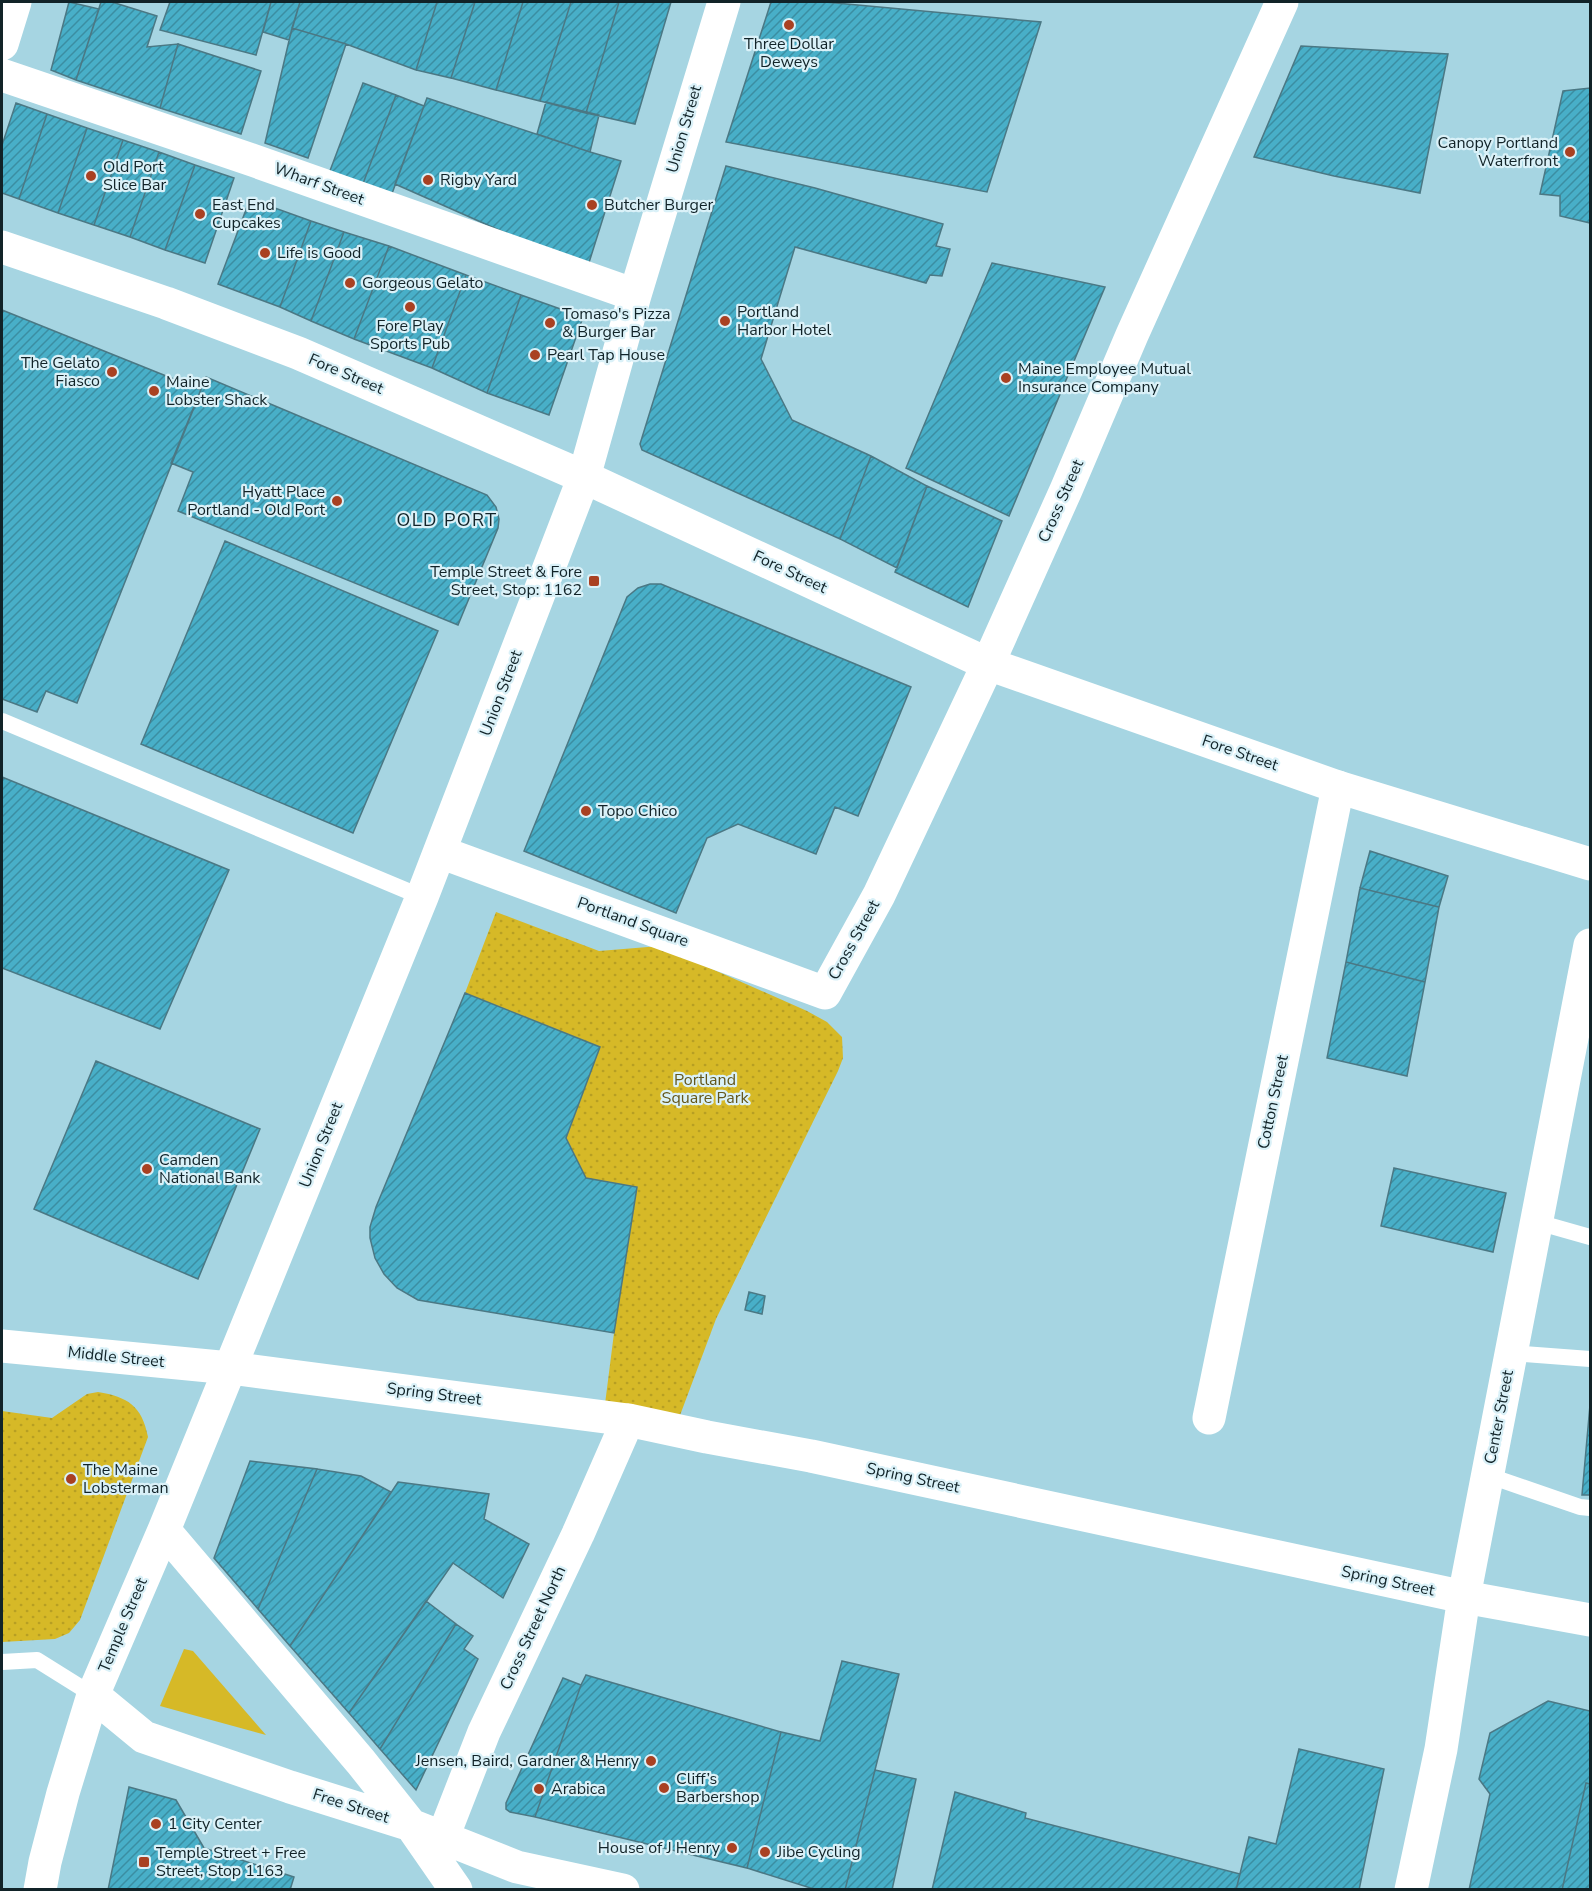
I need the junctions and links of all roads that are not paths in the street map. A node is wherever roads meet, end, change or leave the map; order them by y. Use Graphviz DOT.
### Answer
graph roads {
  1 [pos="15,2"];
  2 [pos="723,2"];
  3 [pos="1281,2"];
  4 [pos="2,44"];
  5 [pos="2,75"];
  6 [pos="2,247"];
  7 [pos="635,295"];
  8 [pos="584,477"];
  9 [pos="988,664"];
  10 [pos="2,721"];
  11 [pos="1338,787"];
  12 [pos="440,852"];
  13 [pos="1590,864"];
  14 [pos="422,897"];
  15 [pos="1590,945"];
  16 [pos="825,993"];
  17 [pos="1537,1222"];
  18 [pos="1590,1237"];
  19 [pos="2,1346"];
  20 [pos="1511,1353"];
  21 [pos="1590,1359"];
  22 [pos="230,1368"];
  23 [pos="1209,1418"];
  24 [pos="628,1420"];
  25 [pos="1488,1475"];
  26 [pos="1590,1508"];
  27 [pos="164,1530"];
  28 [pos="1464,1597"];
  29 [pos="1590,1620"];
  30 [pos="2,1662"];
  31 [pos="93,1695"];
  32 [pos="411,1825"];
  33 [pos="443,1837"];
  34 [pos="40,1890"];
  35 [pos="456,1890"];
  36 [pos="623,1890"];
  37 [pos="1411,1890"];
  1 -- 4 [label="street"];
  2 -- 7 [label="street, Union Street"];
  3 -- 9 [label="street, Cross Street"];
  5 -- 7 [label="street, Wharf Street"];
  6 -- 8 [label="street, Fore Street"];
  7 -- 8 [label="street, Union Street"];
  8 -- 9 [label="street, Fore Street"];
  8 -- 12 [label="street, Union Street"];
  9 -- 11 [label="street, Fore Street"];
  9 -- 16 [label="street, Cross Street"];
  10 -- 14 [label="lane"];
  11 -- 13 [label="street, Fore Street"];
  11 -- 23 [label="street, Cotton Street"];
  12 -- 14 [label="street, Union Street"];
  12 -- 16 [label="street, Portland Square"];
  14 -- 22 [label="street, Union Street"];
  15 -- 17 [label="street, Center Street"];
  17 -- 18 [label="lane"];
  17 -- 20 [label="street, Center Street"];
  19 -- 22 [label="street, Middle Street"];
  20 -- 21 [label="lane"];
  20 -- 25 [label="street, Center Street"];
  22 -- 24 [label="street, Spring Street"];
  22 -- 27 [label="street, Temple Street"];
  24 -- 28 [label="street, Spring Street"];
  24 -- 33 [label="street, Cross Street North"];
  25 -- 26 [label="lane"];
  25 -- 28 [label="street, Center Street"];
  27 -- 31 [label="street, Temple Street"];
  27 -- 32 [label="street"];
  28 -- 29 [label="street, Spring Street"];
  28 -- 37 [label="street, Center Street"];
  30 -- 31 [label="lane"];
  31 -- 32 [label="street, Free Street"];
  31 -- 34 [label="street, Temple Street"];
  32 -- 33 [label="street, Free Street"];
  32 -- 35 [label="street"];
  33 -- 36 [label="street, Free Street"];
}
